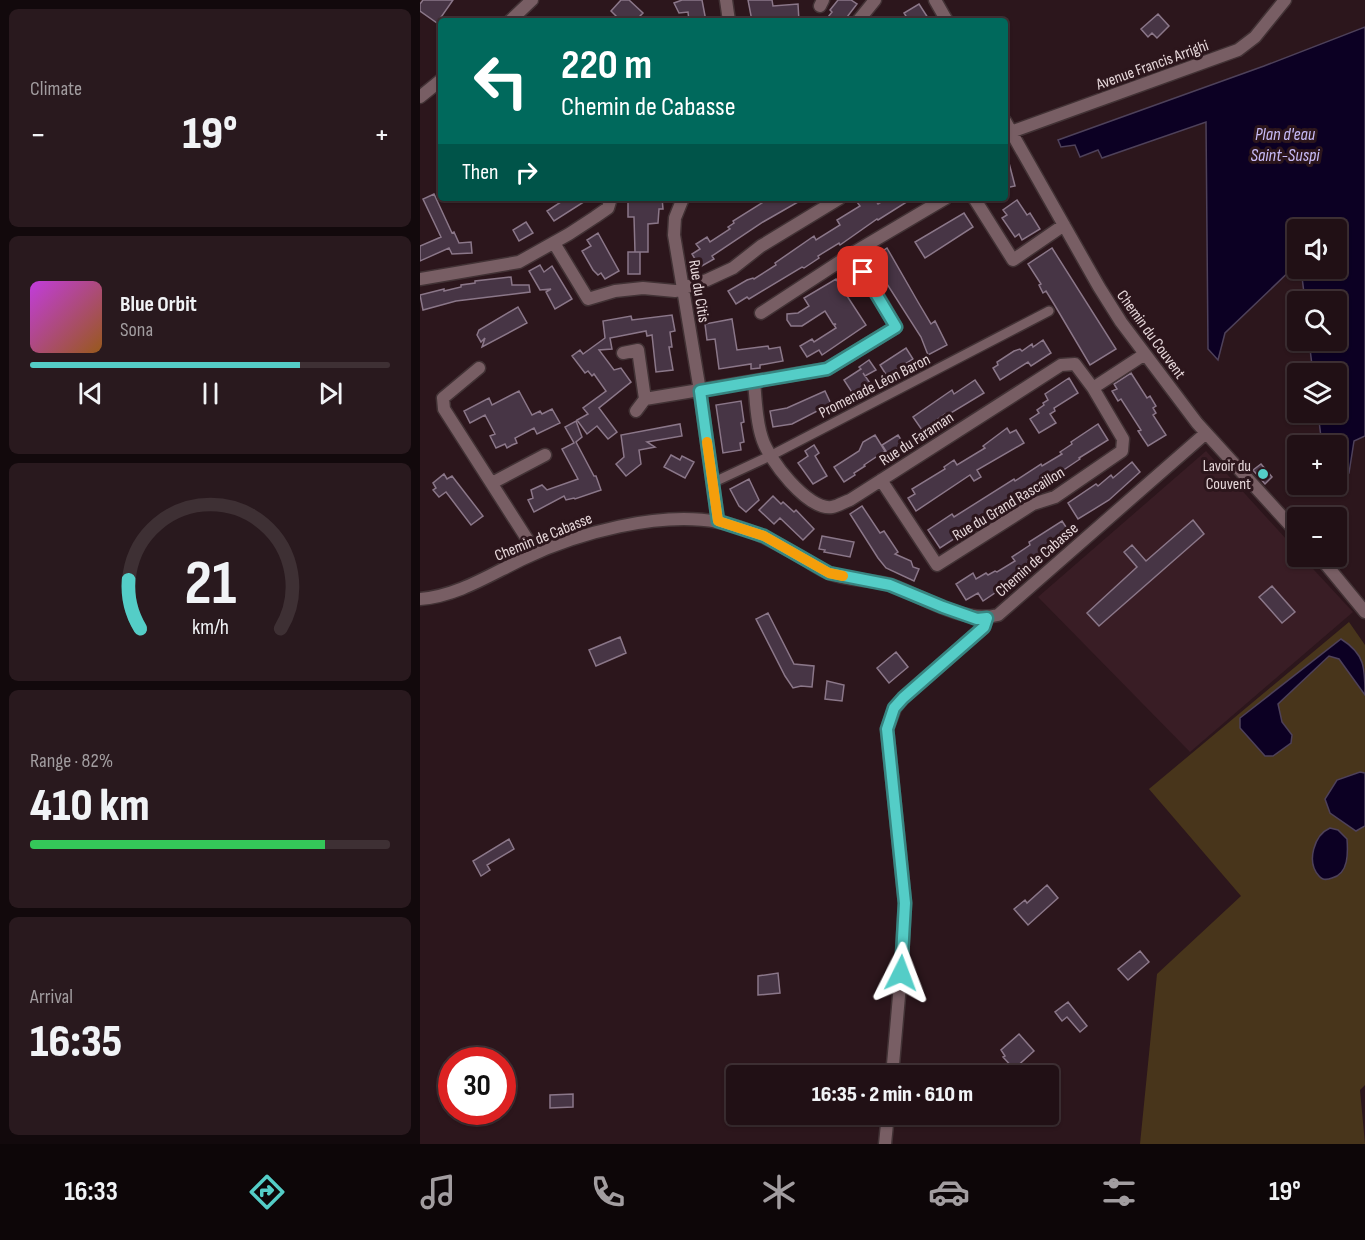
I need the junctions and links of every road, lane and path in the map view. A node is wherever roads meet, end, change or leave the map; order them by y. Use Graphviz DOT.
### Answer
graph roads {
  1 [pos="532,0"];
  2 [pos="726,0"];
  3 [pos="875,0"];
  4 [pos="935,0"];
  5 [pos="1285,0"];
  6 [pos="513,18"];
  7 [pos="729,18"];
  8 [pos="860,18"];
  9 [pos="945,18"];
  10 [pos="438,82"];
  11 [pos="420,97"];
  12 [pos="1008,127"];
  13 [pos="610,201"];
  14 [pos="682,201"];
  15 [pos="835,201"];
  16 [pos="941,201"];
  17 [pos="976,201"];
  18 [pos="1064,225"];
  19 [pos="554,243"];
  20 [pos="853,253"];
  21 [pos="420,279"];
  22 [pos="682,289"];
  23 [pos="1049,311"];
  24 [pos="761,313"];
  25 [pos="623,353"];
  26 [pos="1145,354"];
  27 [pos="479,368"];
  28 [pos="754,382"];
  29 [pos="1093,388"];
  30 [pos="700,391"];
  31 [pos="645,399"];
  32 [pos="636,411"];
  33 [pos="1206,433"];
  34 [pos="545,454"];
  35 [pos="770,456"];
  36 [pos="881,480"];
  37 [pos="492,483"];
  38 [pos="712,483"];
  39 [pos="718,521"];
  40 [pos="1287,522"];
  41 [pos="536,553"];
  42 [pos="1327,567"];
  43 [pos="420,599"];
  44 [pos="1365,612"];
  45 [pos="987,618"];
  46 [pos="893,1065"];
  47 [pos="887,1125"];
  48 [pos="885,1144"];
  1 -- 6 [label="street"];
  2 -- 7 [label="street"];
  3 -- 8 [label="street"];
  4 -- 9 [label="street"];
  5 -- 12 [label="street, Avenue Francis Arrighi"];
  10 -- 11 [label="street"];
  12 -- 18 [label="street, Chemin du Couvent"];
  13 -- 19 [label="street"];
  14 -- 22 [label="street, Rue du Citis"];
  15 -- 22 [label="street"];
  16 -- 20 [label="street"];
  17 -- 18 [label="street"];
  18 -- 26 [label="street, Chemin du Couvent"];
  19 -- 21 [label="street"];
  19 -- 22 [label="street"];
  20 -- 24 [label="street"];
  20 -- 28 [label="street"];
  22 -- 30 [label="street, Rue du Citis"];
  23 -- 35 [label="street, Promenade Léon Baron"];
  25 -- 31 [label="street"];
  26 -- 29 [label="street"];
  26 -- 33 [label="street, Chemin du Couvent"];
  27 -- 37 [label="street"];
  28 -- 30 [label="street"];
  28 -- 35 [label="street, Rue du Faraman"];
  29 -- 36 [label="street, Rue du Faraman"];
  29 -- 36 [label="street, Rue du Grand Rascaillon"];
  30 -- 31 [label="street"];
  30 -- 38 [label="street, Rue du Citis"];
  31 -- 32 [label="street"];
  33 -- 40 [label="street, Chemin du Couvent"];
  33 -- 45 [label="street, Chemin de Cabasse"];
  34 -- 37 [label="street"];
  35 -- 36 [label="street, Rue du Faraman"];
  35 -- 38 [label="street, Promenade Léon Baron"];
  37 -- 41 [label="street"];
  38 -- 39 [label="street, Rue du Citis"];
  39 -- 41 [label="street, Chemin de Cabasse"];
  39 -- 45 [label="street, Chemin de Cabasse"];
  41 -- 43 [label="street, Chemin de Cabasse"];
  42 -- 44 [label="street"];
  45 -- 46 [label="street"];
  47 -- 48 [label="street"];
}
